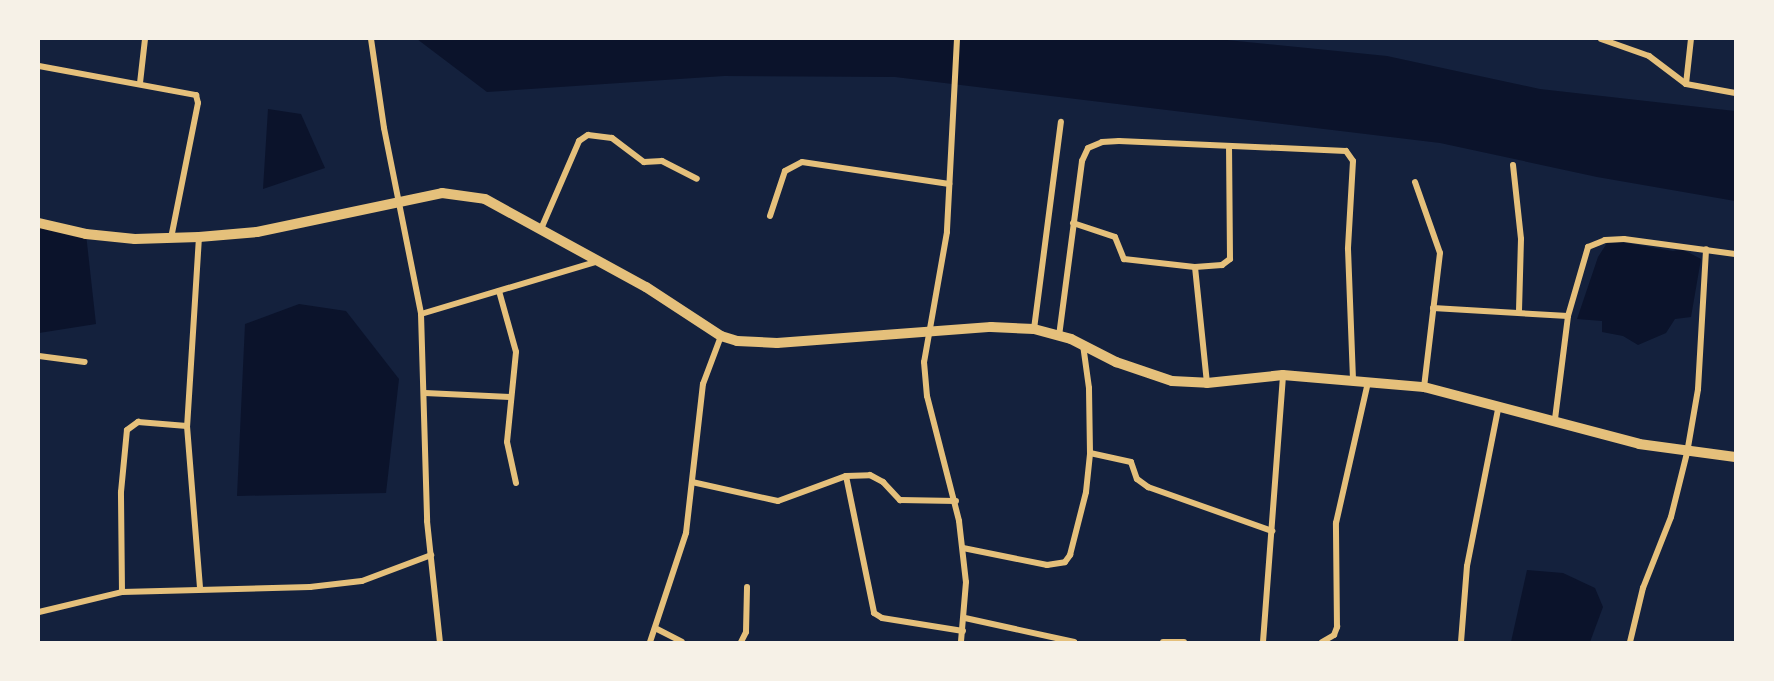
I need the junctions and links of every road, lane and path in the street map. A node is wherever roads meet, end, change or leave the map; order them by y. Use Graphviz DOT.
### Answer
graph roads {
  1 [pos="145,39"];
  2 [pos="371,39"];
  3 [pos="957,39"];
  4 [pos="1601,39"];
  5 [pos="1690,39"];
  6 [pos="39,66"];
  7 [pos="140,83"];
  8 [pos="1686,84"];
  9 [pos="1735,93"];
  10 [pos="1061,122"];
  11 [pos="1229,147"];
  12 [pos="1513,165"];
  13 [pos="697,179"];
  14 [pos="1415,182"];
  15 [pos="949,184"];
  16 [pos="400,201"];
  17 [pos="770,216"];
  18 [pos="39,223"];
  19 [pos="1073,223"];
  20 [pos="541,229"];
  21 [pos="199,237"];
  22 [pos="171,238"];
  23 [pos="1706,249"];
  24 [pos="1735,254"];
  25 [pos="599,261"];
  26 [pos="1195,267"];
  27 [pos="499,291"];
  28 [pos="1433,308"];
  29 [pos="1518,312"];
  30 [pos="421,314"];
  31 [pos="1568,316"];
  32 [pos="1034,329"];
  33 [pos="929,331"];
  34 [pos="721,336"];
  35 [pos="1059,336"];
  36 [pos="1082,344"];
  37 [pos="39,356"];
  38 [pos="86,362"];
  39 [pos="1284,375"];
  40 [pos="1353,379"];
  41 [pos="1368,381"];
  42 [pos="1207,383"];
  43 [pos="1424,387"];
  44 [pos="425,393"];
  45 [pos="510,397"];
  46 [pos="1499,404"];
  47 [pos="1555,419"];
  48 [pos="187,426"];
  49 [pos="1090,453"];
  50 [pos="1687,453"];
  51 [pos="1735,457"];
  52 [pos="846,476"];
  53 [pos="692,482"];
  54 [pos="516,483"];
  55 [pos="956,501"];
  56 [pos="1272,531"];
  57 [pos="963,548"];
  58 [pos="430,555"];
  59 [pos="747,587"];
  60 [pos="200,588"];
  61 [pos="122,592"];
  62 [pos="39,612"];
  63 [pos="965,618"];
  64 [pos="655,628"];
  65 [pos="963,631"];
  66 [pos="440,642"];
  67 [pos="650,642"];
  68 [pos="682,642"];
  69 [pos="741,642"];
  70 [pos="961,642"];
  71 [pos="1074,642"];
  72 [pos="1163,642"];
  73 [pos="1184,642"];
  74 [pos="1263,642"];
  75 [pos="1322,642"];
  76 [pos="1461,642"];
  77 [pos="1630,642"];
  1 -- 7 [label="street"];
  2 -- 16 [label="street"];
  3 -- 15 [label="street"];
  4 -- 8 [label="street"];
  5 -- 8 [label="street"];
  6 -- 7 [label="street"];
  7 -- 22 [label="street"];
  8 -- 9 [label="street"];
  10 -- 32 [label="street"];
  11 -- 19 [label="street"];
  11 -- 26 [label="street"];
  11 -- 40 [label="street"];
  12 -- 29 [label="street"];
  13 -- 20 [label="street"];
  14 -- 28 [label="street"];
  15 -- 17 [label="street"];
  15 -- 33 [label="street"];
  16 -- 20 [label="street"];
  16 -- 21 [label="street"];
  16 -- 30 [label="street"];
  18 -- 22 [label="street"];
  19 -- 26 [label="street"];
  19 -- 35 [label="street"];
  20 -- 25 [label="street"];
  21 -- 22 [label="street"];
  21 -- 48 [label="street"];
  23 -- 24 [label="street"];
  23 -- 31 [label="street"];
  23 -- 50 [label="street"];
  25 -- 27 [label="street"];
  25 -- 34 [label="street"];
  26 -- 42 [label="street"];
  27 -- 30 [label="street"];
  27 -- 45 [label="street"];
  28 -- 29 [label="street"];
  28 -- 43 [label="street"];
  29 -- 31 [label="street"];
  30 -- 44 [label="street"];
  31 -- 47 [label="street"];
  32 -- 33 [label="street"];
  32 -- 35 [label="street"];
  33 -- 34 [label="street"];
  33 -- 55 [label="street"];
  34 -- 53 [label="street"];
  35 -- 36 [label="street"];
  36 -- 42 [label="street"];
  36 -- 49 [label="street"];
  37 -- 38 [label="street"];
  39 -- 40 [label="street"];
  39 -- 42 [label="street"];
  39 -- 56 [label="street"];
  40 -- 41 [label="street"];
  41 -- 43 [label="street"];
  41 -- 75 [label="street"];
  43 -- 46 [label="street"];
  44 -- 45 [label="street"];
  44 -- 58 [label="street"];
  45 -- 54 [label="street"];
  46 -- 47 [label="street"];
  46 -- 76 [label="street"];
  47 -- 50 [label="street"];
  48 -- 60 [label="street"];
  48 -- 61 [label="street"];
  49 -- 56 [label="street"];
  49 -- 57 [label="street"];
  50 -- 51 [label="street"];
  50 -- 77 [label="street"];
  52 -- 53 [label="street"];
  52 -- 55 [label="street"];
  52 -- 65 [label="street"];
  53 -- 64 [label="street"];
  55 -- 57 [label="street"];
  56 -- 74 [label="street"];
  57 -- 63 [label="street"];
  58 -- 60 [label="street"];
  58 -- 66 [label="street"];
  59 -- 69 [label="street"];
  60 -- 61 [label="street"];
  61 -- 62 [label="street"];
  63 -- 65 [label="street"];
  63 -- 71 [label="street"];
  64 -- 67 [label="street"];
  64 -- 68 [label="street"];
  65 -- 70 [label="street"];
  72 -- 73 [label="street"];
}
